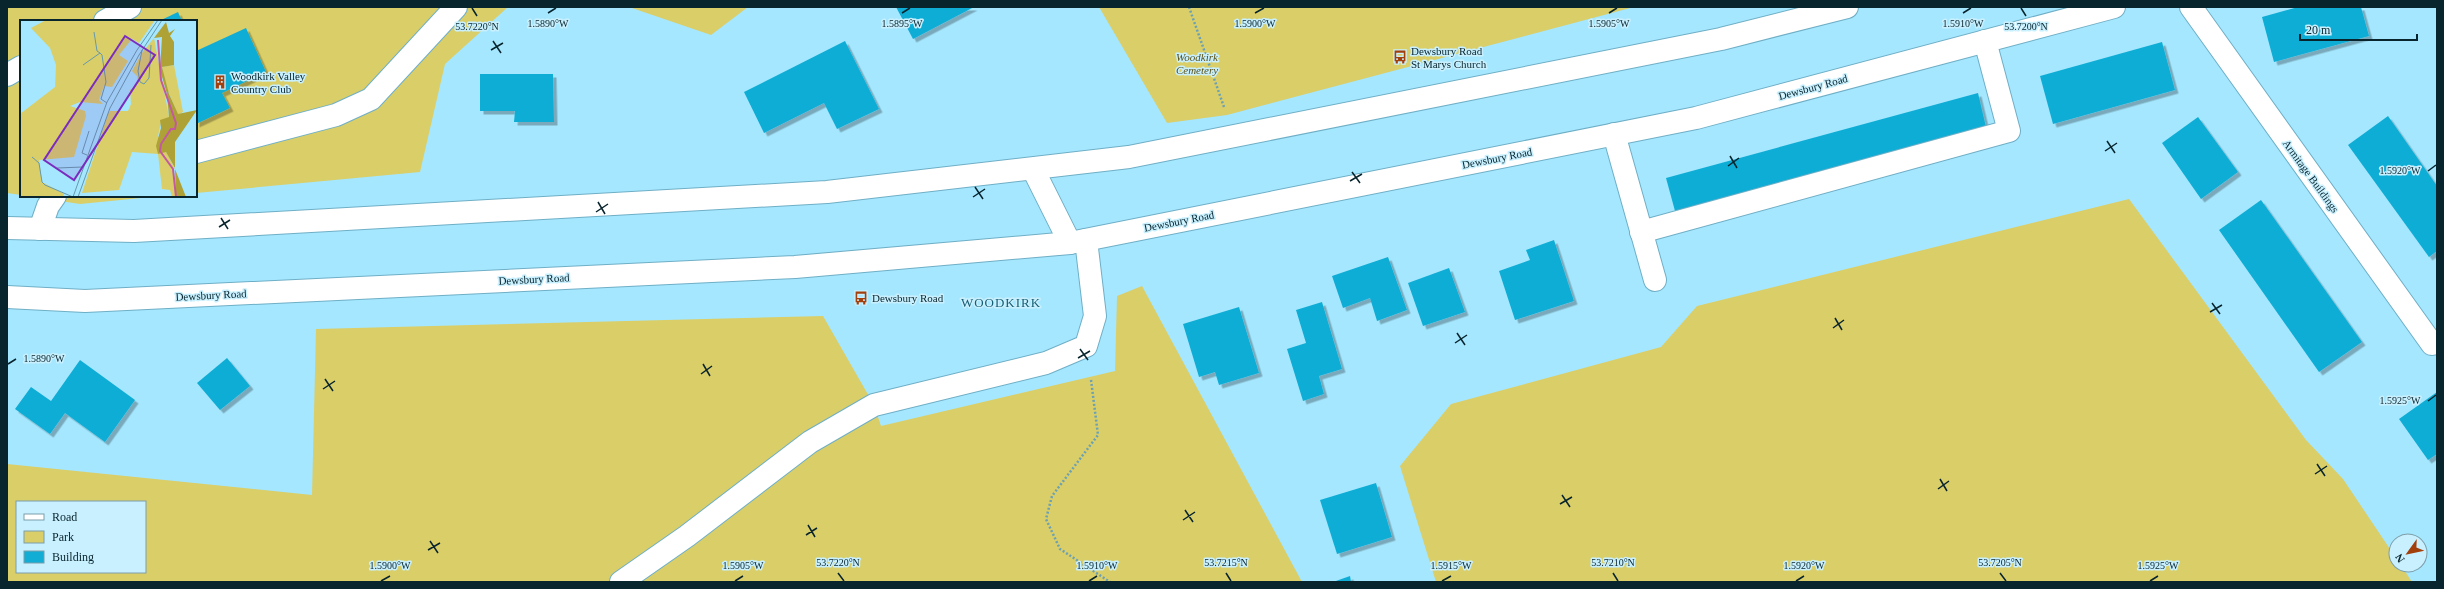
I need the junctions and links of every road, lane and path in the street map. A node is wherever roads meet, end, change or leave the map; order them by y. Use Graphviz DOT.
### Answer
graph roads {
  1 [pos="130,7"];
  2 [pos="456,7"];
  3 [pos="1189,7"];
  4 [pos="1847,7"];
  5 [pos="2114,7"];
  6 [pos="2191,7"];
  7 [pos="107,20"];
  8 [pos="1985,41"];
  9 [pos="20,68"];
  10 [pos="7,75"];
  11 [pos="1226,115"];
  12 [pos="1614,134"];
  13 [pos="197,152"];
  14 [pos="1033,169"];
  15 [pos="54,197"];
  16 [pos="7,228"];
  17 [pos="40,229"];
  18 [pos="1641,232"];
  19 [pos="1078,241"];
  20 [pos="1654,280"];
  21 [pos="7,297"];
  22 [pos="2432,344"];
  23 [pos="1086,346"];
  24 [pos="621,582"];
  25 [pos="1110,582"];
  1 -- 7 [label="main road"];
  2 -- 13 [label="main road"];
  3 -- 11 [label="path"];
  4 -- 14 [label="main road"];
  5 -- 8 [label="main road, Dewsbury Road"];
  6 -- 22 [label="main road, Armitage Buildings"];
  8 -- 12 [label="main road, Dewsbury Road"];
  8 -- 18 [label="main road"];
  9 -- 10 [label="main road"];
  12 -- 18 [label="main road"];
  12 -- 19 [label="main road, Dewsbury Road"];
  14 -- 17 [label="main road"];
  14 -- 19 [label="main road"];
  15 -- 17 [label="main road"];
  16 -- 17 [label="main road"];
  18 -- 20 [label="main road"];
  19 -- 21 [label="main road, Dewsbury Road"];
  19 -- 23 [label="main road"];
  23 -- 24 [label="main road"];
  23 -- 25 [label="path"];
}
